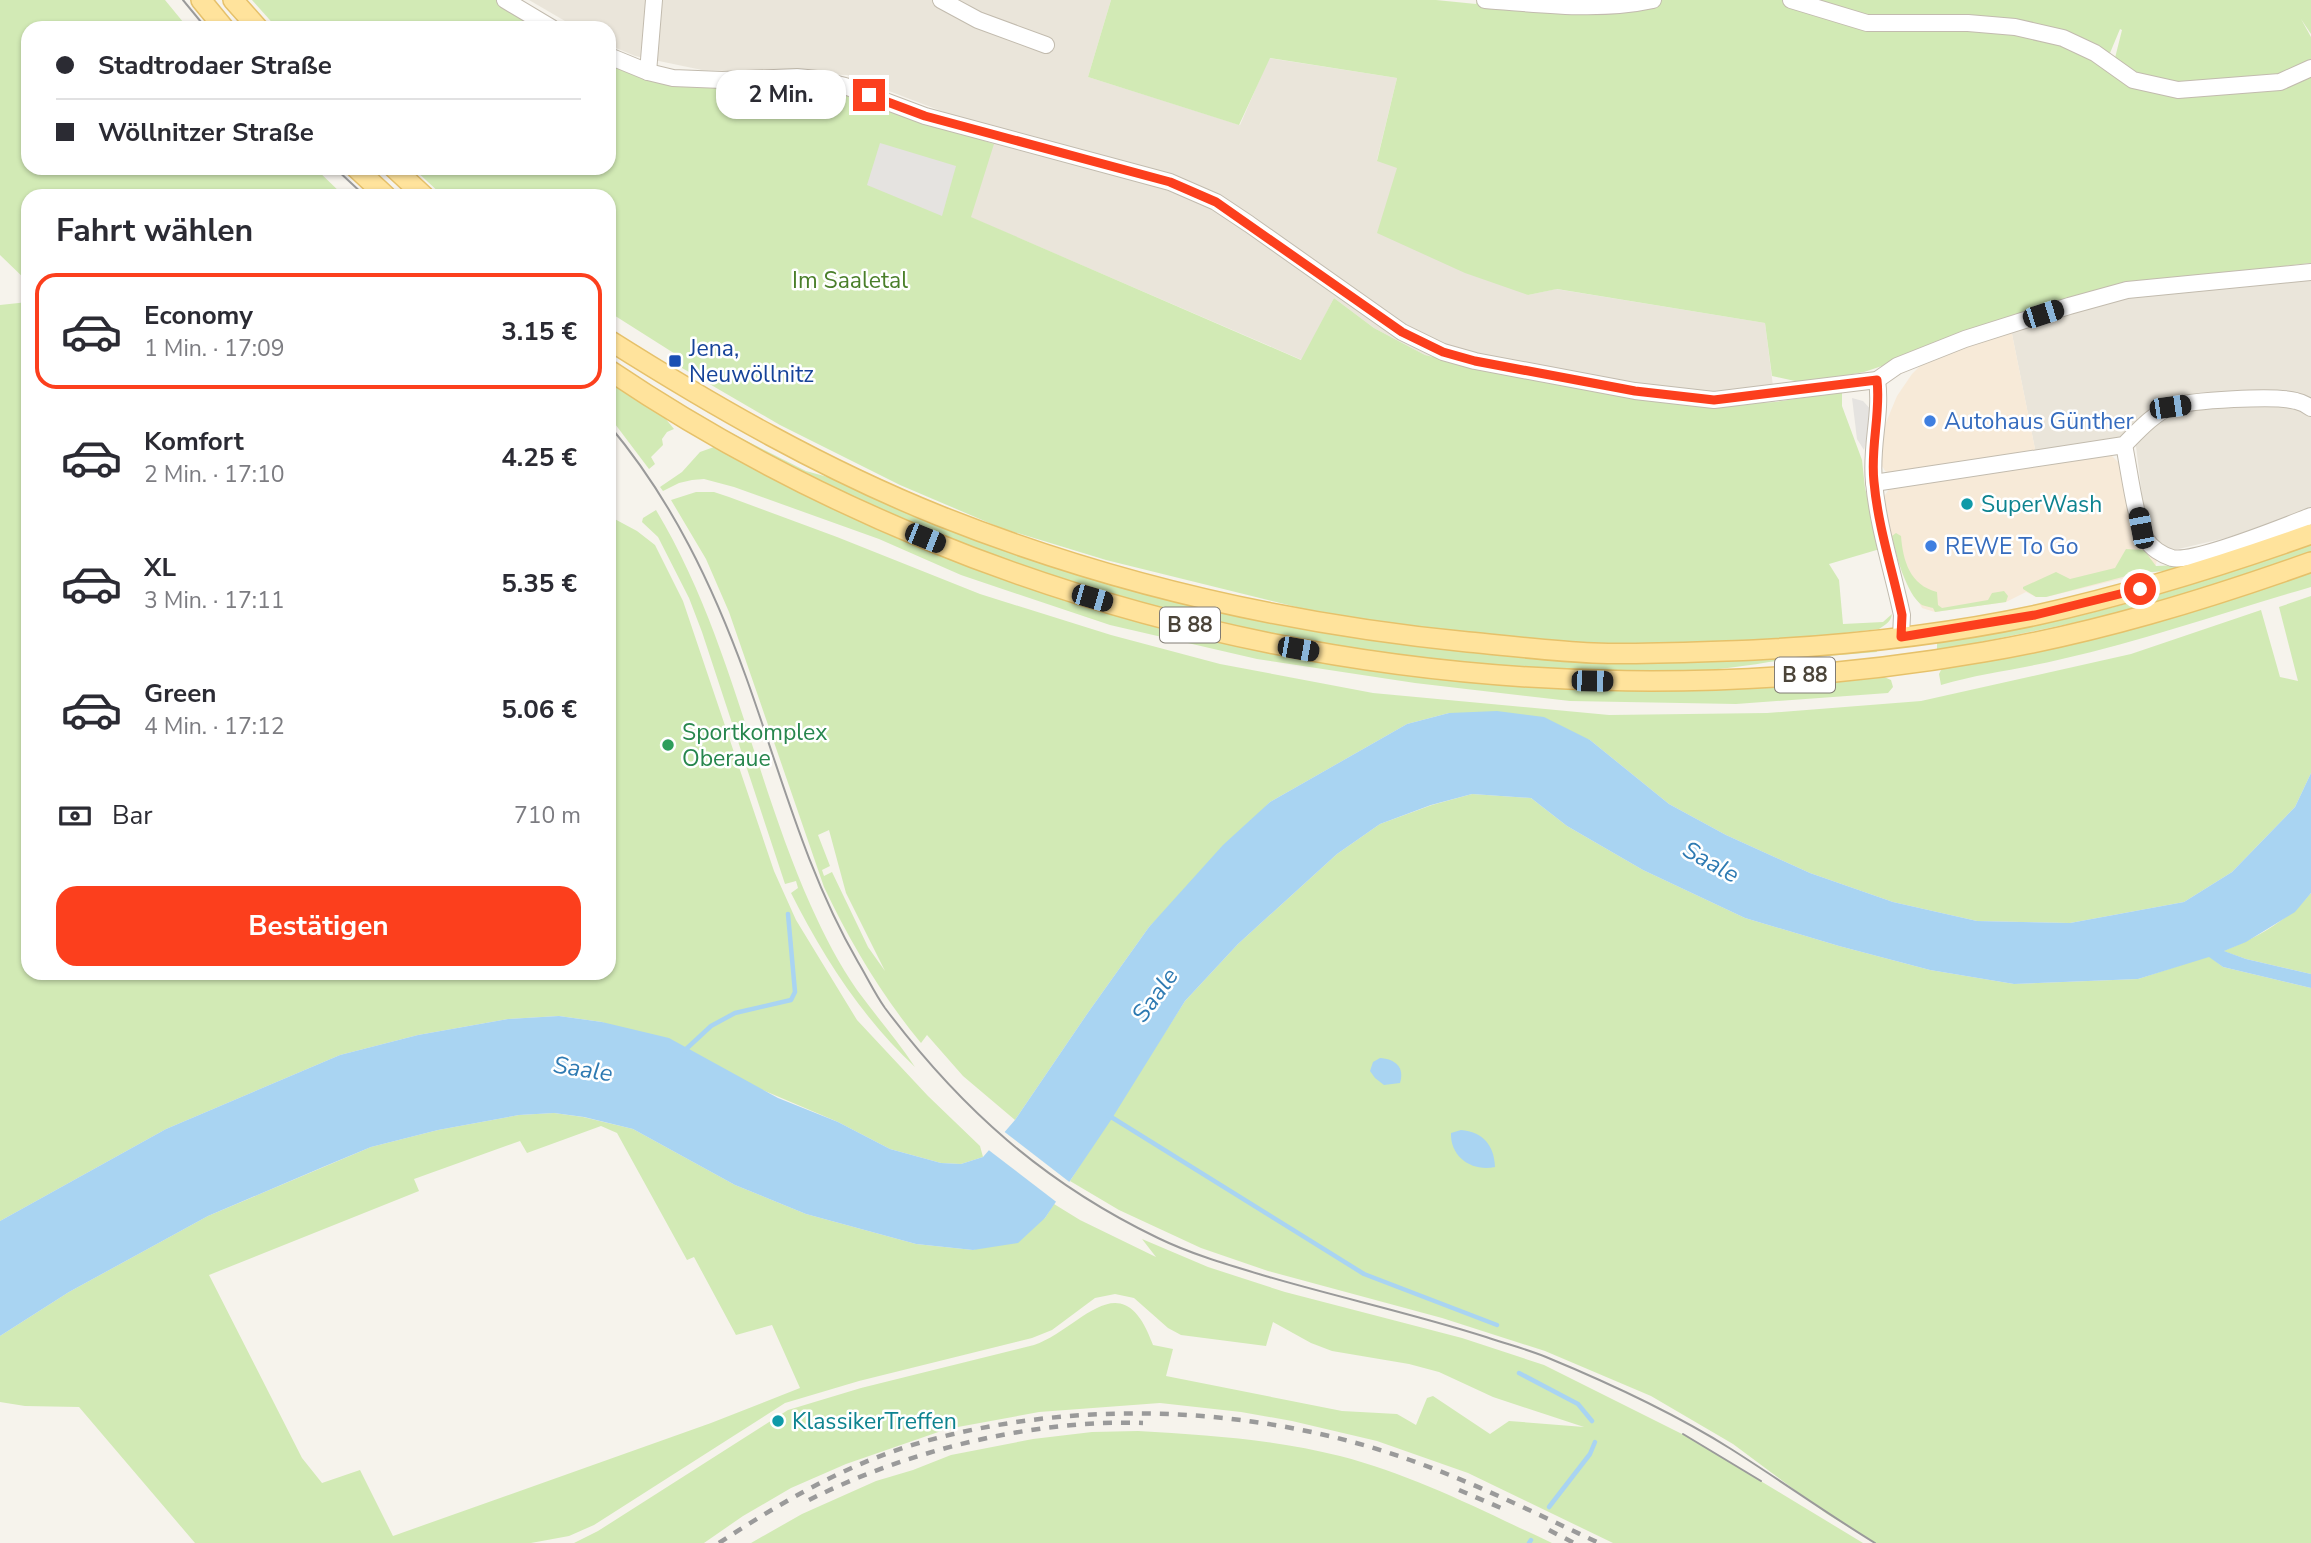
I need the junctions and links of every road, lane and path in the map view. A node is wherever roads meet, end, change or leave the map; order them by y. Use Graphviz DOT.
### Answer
graph roads {
  1 [pos="201,0"];
  2 [pos="233,0"];
  3 [pos="505,0"];
  4 [pos="654,0"];
  5 [pos="941,0"];
  6 [pos="1485,0"];
  7 [pos="1653,0"];
  8 [pos="1791,0"];
  9 [pos="218,21"];
  10 [pos="252,21"];
  11 [pos="540,21"];
  12 [pos="1046,45"];
  13 [pos="616,59"];
  14 [pos="2311,68"];
  15 [pos="648,72"];
  16 [pos="364,175"];
  17 [pos="402,175"];
  18 [pos="378,189"];
  19 [pos="416,189"];
  20 [pos="2311,272"];
  21 [pos="616,344"];
  22 [pos="616,374"];
  23 [pos="1877,380"];
  24 [pos="2311,408"];
  25 [pos="2124,445"];
  26 [pos="1874,484"];
  27 [pos="2311,516"];
  28 [pos="2311,534"];
  29 [pos="2311,562"];
  30 [pos="1901,637"];
  31 [pos="1900,666"];
  1 -- 9 [label="main road"];
  2 -- 10 [label="main road"];
  3 -- 11 [label="street"];
  4 -- 15 [label="street"];
  5 -- 12 [label="street"];
  6 -- 7 [label="street"];
  8 -- 14 [label="street"];
  13 -- 15 [label="street"];
  15 -- 23 [label="street"];
  16 -- 18 [label="main road"];
  17 -- 19 [label="main road"];
  20 -- 23 [label="street"];
  21 -- 30 [label="main road, B 88"];
  22 -- 31 [label="main road, B 88"];
  23 -- 26 [label="street"];
  24 -- 25 [label="street"];
  25 -- 26 [label="street"];
  25 -- 27 [label="street"];
  26 -- 30 [label="street"];
  28 -- 30 [label="main road, B 88"];
  29 -- 31 [label="main road, B 88"];
  30 -- 31 [label="main road"];
}
